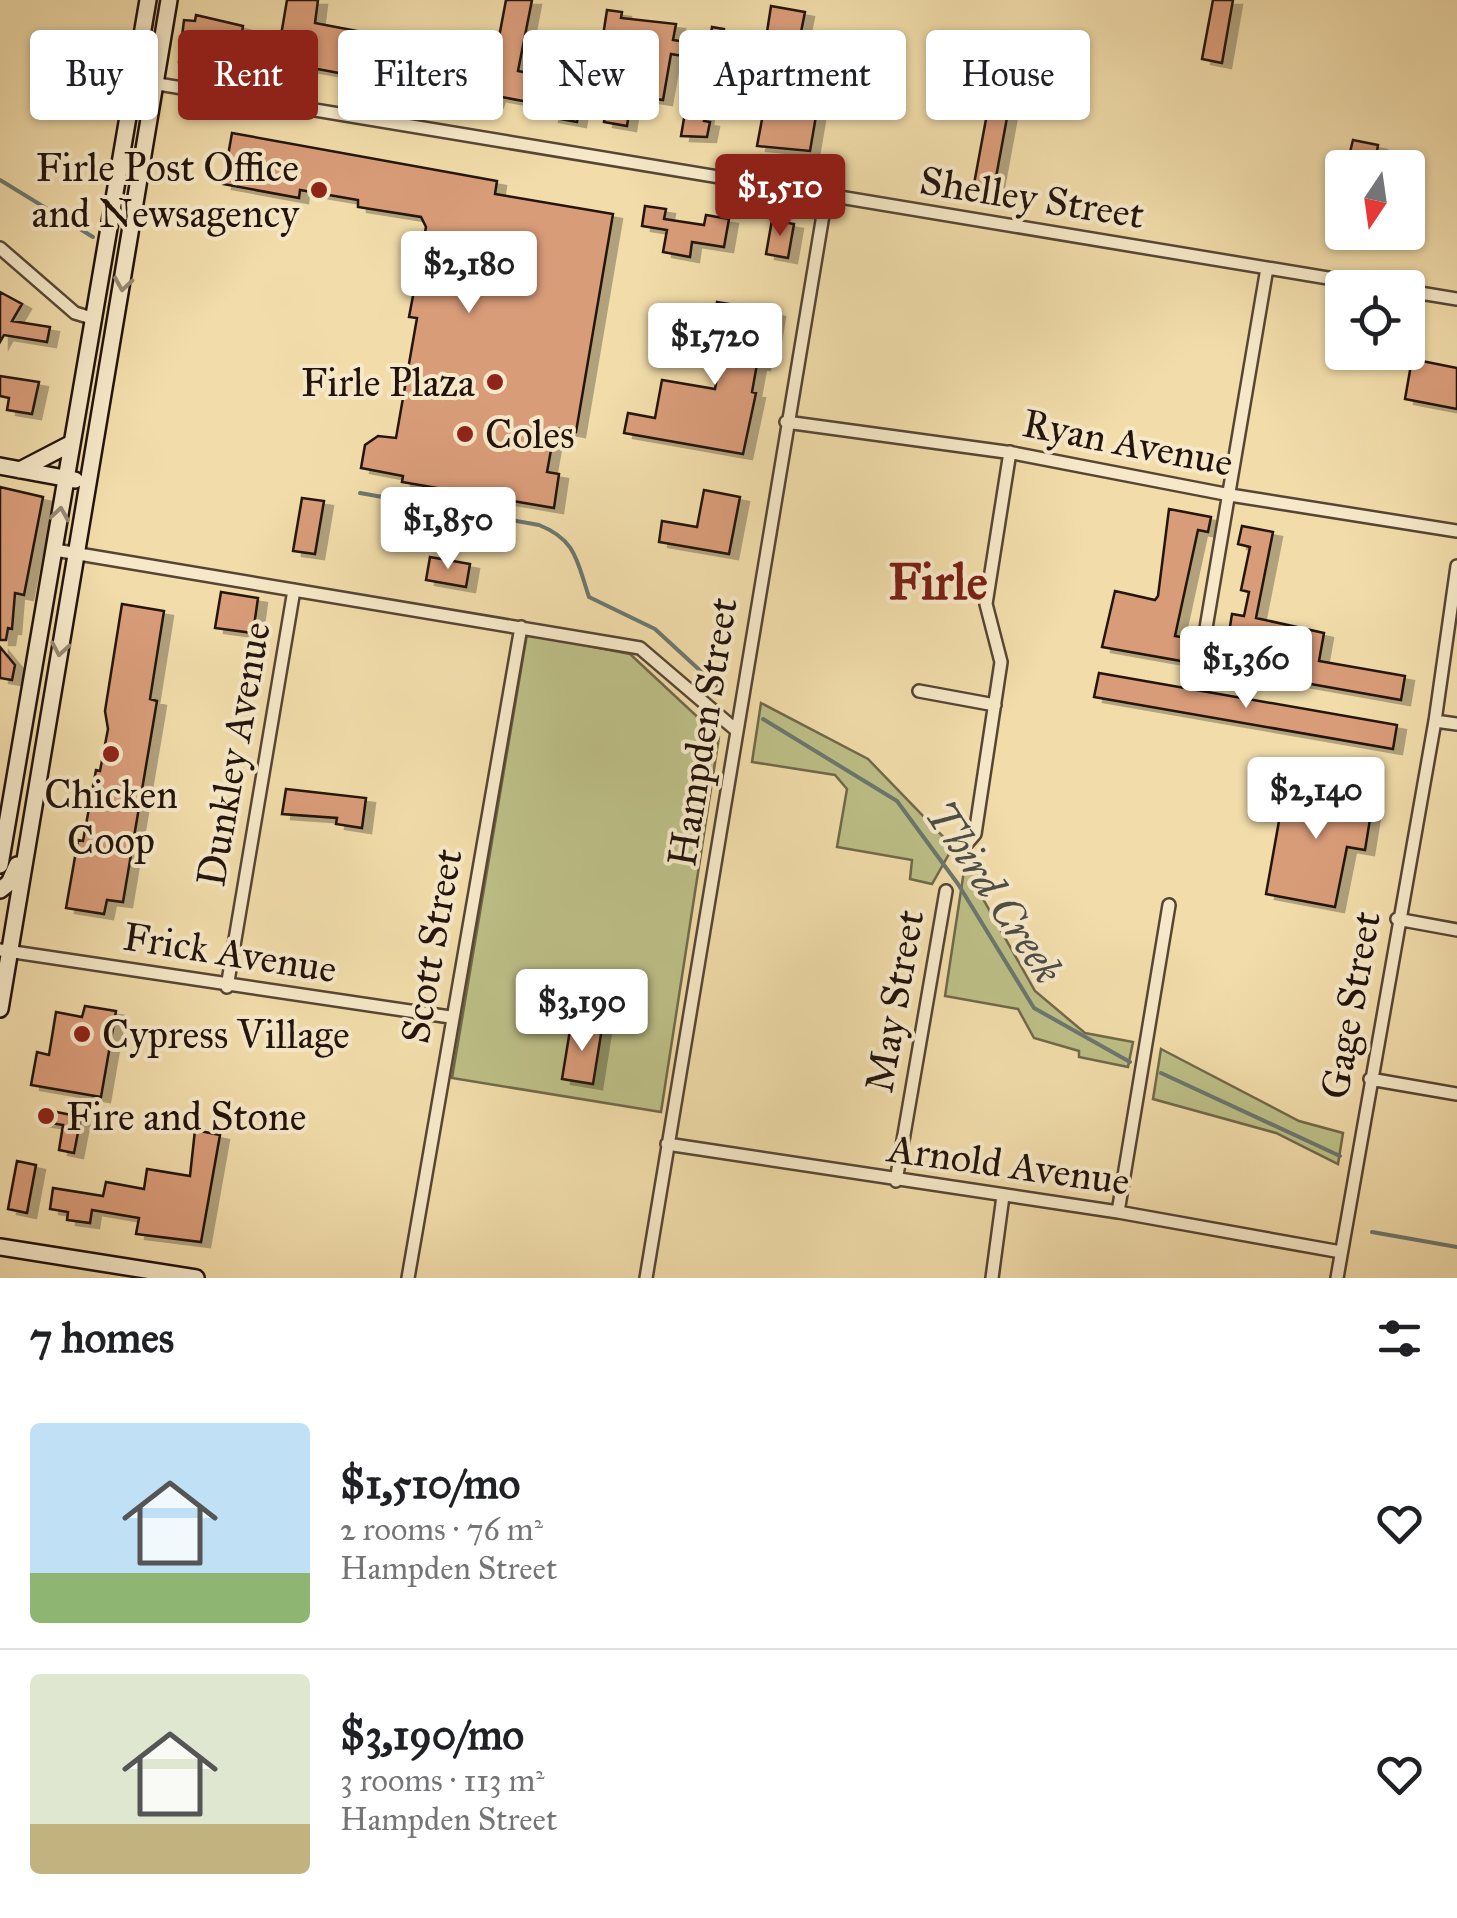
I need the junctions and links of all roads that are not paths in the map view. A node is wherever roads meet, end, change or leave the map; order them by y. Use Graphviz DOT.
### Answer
graph roads {
  1 [pos="148,0"];
  2 [pos="170,0"];
  3 [pos="143,30"];
  4 [pos="158,72"];
  5 [pos="158,84"];
  6 [pos="128,120"];
  7 [pos="150,120"];
  8 [pos="826,197"];
  9 [pos="0,248"];
  10 [pos="1267,268"];
  11 [pos="1325,278"];
  12 [pos="1425,293"];
  13 [pos="1457,299"];
  14 [pos="95,318"];
  15 [pos="786,422"];
  16 [pos="72,444"];
  17 [pos="1010,452"];
  18 [pos="0,466"];
  19 [pos="20,470"];
  20 [pos="66,478"];
  21 [pos="89,482"];
  22 [pos="1230,495"];
  23 [pos="1457,531"];
  24 [pos="54,550"];
  25 [pos="77,553"];
  26 [pos="1457,566"];
  27 [pos="294,590"];
  28 [pos="522,627"];
  29 [pos="1206,628"];
  30 [pos="919,691"];
  31 [pos="995,705"];
  32 [pos="1435,720"];
  33 [pos="1457,724"];
  34 [pos="736,730"];
  35 [pos="27,843"];
  36 [pos="962,849"];
  37 [pos="0,865"];
  38 [pos="0,890"];
  39 [pos="946,891"];
  40 [pos="1169,905"];
  41 [pos="1397,920"];
  42 [pos="1457,930"];
  43 [pos="5,950"];
  44 [pos="227,987"];
  45 [pos="0,1009"];
  46 [pos="450,1017"];
  47 [pos="1370,1079"];
  48 [pos="1457,1094"];
  49 [pos="667,1144"];
  50 [pos="896,1180"];
  51 [pos="1004,1196"];
  52 [pos="1118,1212"];
  53 [pos="0,1247"];
  54 [pos="1341,1252"];
  55 [pos="196,1278"];
  56 [pos="408,1278"];
  57 [pos="646,1278"];
  58 [pos="992,1278"];
  59 [pos="1337,1278"];
  1 -- 3 [label="main road"];
  2 -- 4 [label="main road"];
  5 -- 8 [label="street, Shelley Street"];
  6 -- 14 [label="main road"];
  7 -- 21 [label="main road, one-way"];
  8 -- 10 [label="street, Shelley Street"];
  8 -- 15 [label="street, Hampden Street"];
  9 -- 14 [label="street"];
  10 -- 11 [label="street, Shelley Street"];
  10 -- 22 [label="street"];
  12 -- 13 [label="street"];
  14 -- 16 [label="main road"];
  15 -- 17 [label="street, Ryan Avenue"];
  15 -- 34 [label="street, Hampden Street"];
  16 -- 19 [label="main road"];
  16 -- 20 [label="main road"];
  17 -- 22 [label="street, Ryan Avenue"];
  17 -- 31 [label="street"];
  18 -- 19 [label="main road"];
  19 -- 20 [label="main road"];
  20 -- 21 [label="main road"];
  24 -- 20 [label="main road, one-way"];
  21 -- 25 [label="main road"];
  22 -- 23 [label="street, Ryan Avenue"];
  22 -- 29 [label="street"];
  24 -- 25 [label="street"];
  24 -- 37 [label="main road"];
  25 -- 27 [label="street"];
  25 -- 35 [label="main road, one-way"];
  26 -- 32 [label="street, Gage Street"];
  27 -- 28 [label="street"];
  27 -- 44 [label="street, Dunkley Avenue"];
  28 -- 34 [label="street"];
  28 -- 46 [label="street, Scott Street"];
  30 -- 31 [label="street"];
  31 -- 36 [label="street"];
  32 -- 33 [label="street"];
  32 -- 41 [label="street, Gage Street"];
  34 -- 49 [label="street, Hampden Street"];
  35 -- 38 [label="main road"];
  35 -- 43 [label="main road"];
  39 -- 50 [label="street, May Street"];
  40 -- 52 [label="street"];
  41 -- 42 [label="street"];
  41 -- 47 [label="street, Gage Street"];
  43 -- 44 [label="street, Frick Avenue"];
  43 -- 45 [label="main road"];
  44 -- 46 [label="street, Frick Avenue"];
  46 -- 56 [label="street, Scott Street"];
  47 -- 48 [label="street"];
  47 -- 54 [label="street, Gage Street"];
  49 -- 50 [label="street, Arnold Avenue"];
  49 -- 57 [label="street, Hampden Street"];
  50 -- 51 [label="street, Arnold Avenue"];
  51 -- 52 [label="street, Arnold Avenue"];
  51 -- 58 [label="street"];
  52 -- 54 [label="street, Arnold Avenue"];
  53 -- 55 [label="main road"];
  54 -- 59 [label="street, Gage Street"];
}
